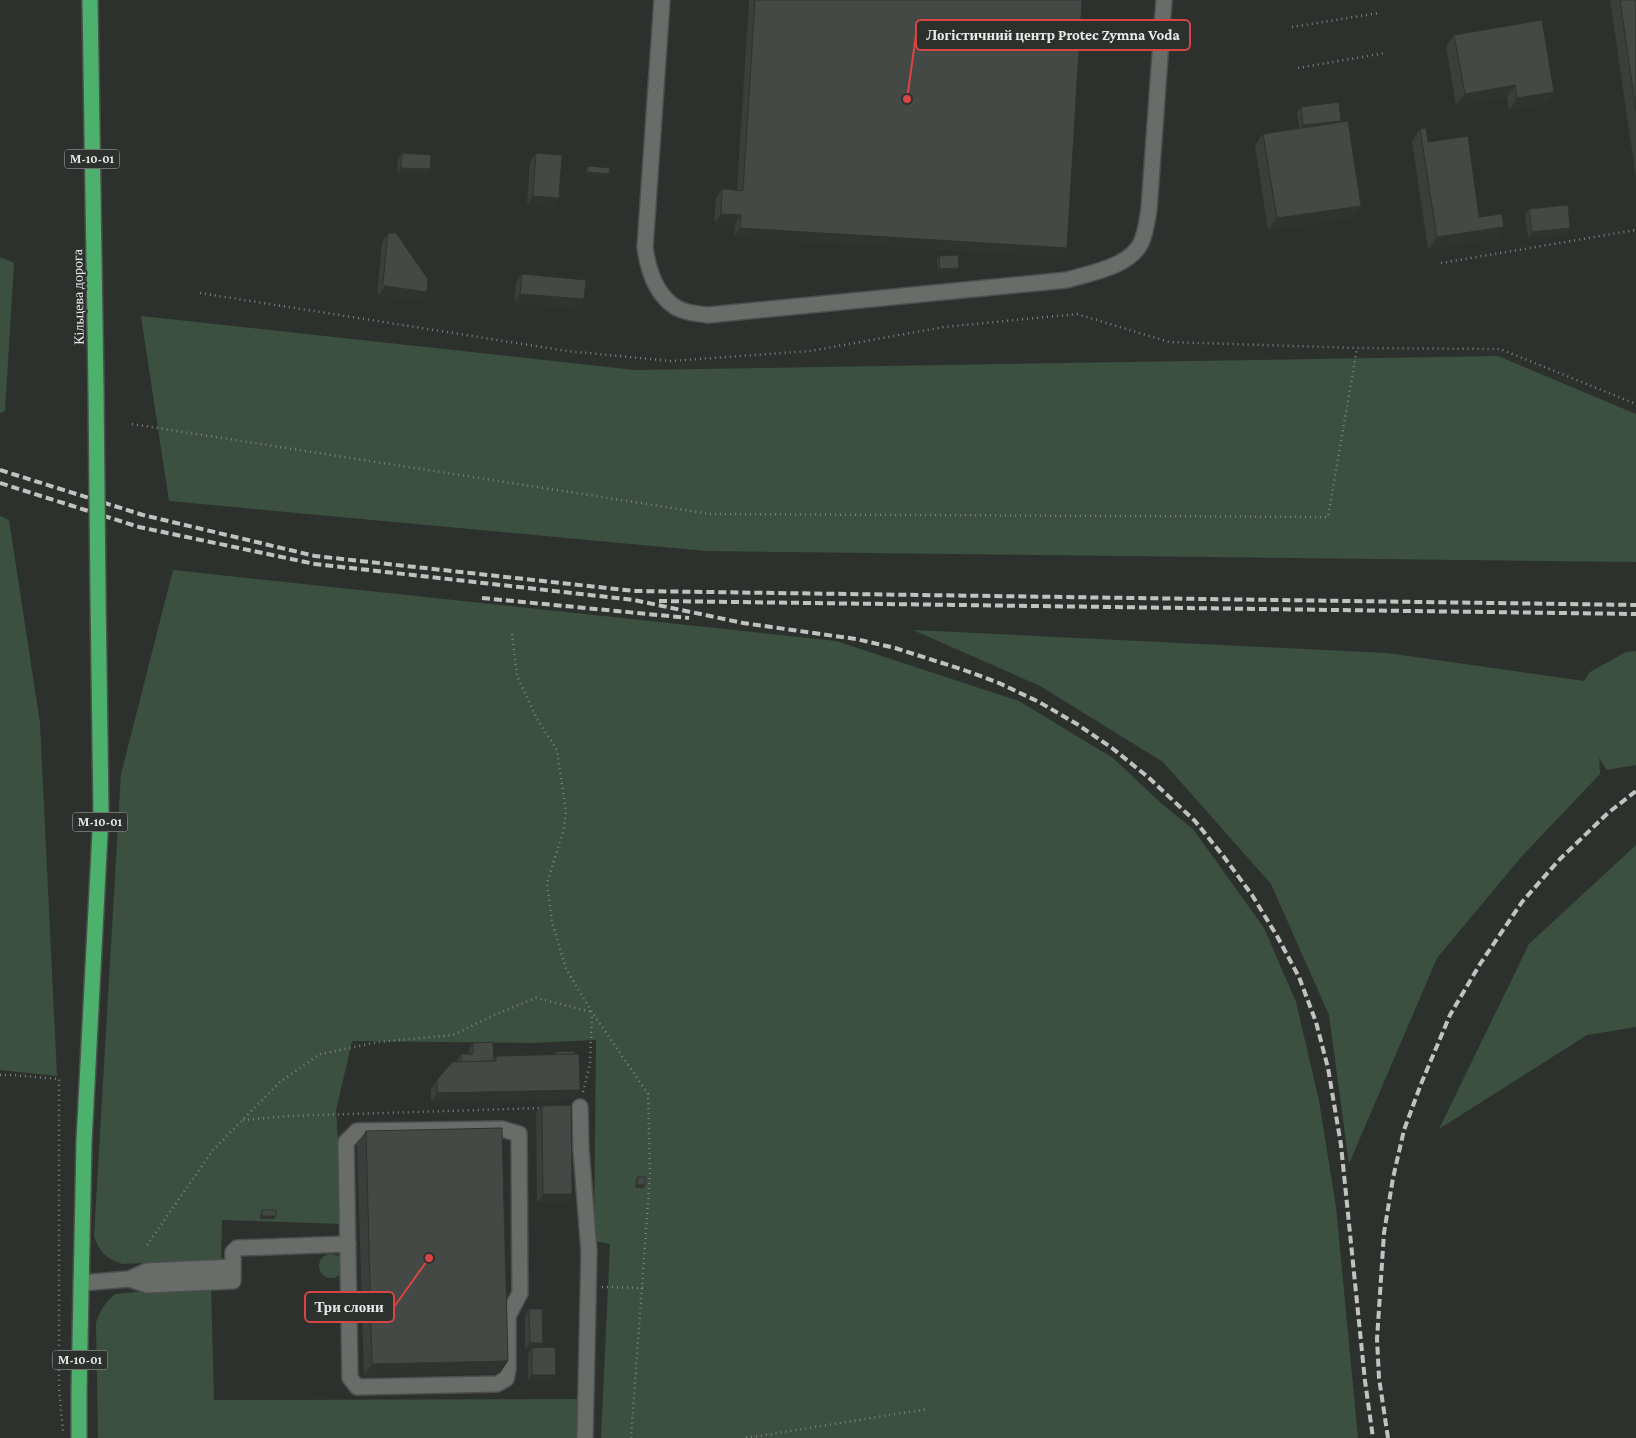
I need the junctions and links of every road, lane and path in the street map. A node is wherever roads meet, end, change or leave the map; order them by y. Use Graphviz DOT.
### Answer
graph roads {
  1 [pos="90,0"];
  2 [pos="662,0"];
  3 [pos="1164,0"];
  4 [pos="1379,14"];
  5 [pos="1292,27"];
  6 [pos="1385,53"];
  7 [pos="1298,68"];
  8 [pos="1636,230"];
  9 [pos="1441,263"];
  10 [pos="200,293"];
  11 [pos="1357,348"];
  12 [pos="1636,404"];
  13 [pos="132,424"];
  14 [pos="512,634"];
  15 [pos="592,1012"];
  16 [pos="0,1075"];
  17 [pos="580,1107"];
  18 [pos="551,1108"];
  19 [pos="241,1120"];
  20 [pos="348,1244"];
  21 [pos="147,1245"];
  22 [pos="81,1283"];
  23 [pos="588,1286"];
  24 [pos="643,1288"];
  25 [pos="928,1409"];
  26 [pos="63,1438"];
  27 [pos="79,1438"];
  28 [pos="585,1438"];
  29 [pos="630,1438"];
  30 [pos="746,1438"];
  1 -- 22 [label="highway, Кільцева дорога / М-10-01, bridge"];
  2 -- 3 [label="street"];
  4 -- 5 [label="path"];
  6 -- 7 [label="path"];
  8 -- 9 [label="path"];
  10 -- 11 [label="path"];
  11 -- 12 [label="path"];
  11 -- 13 [label="path"];
  14 -- 15 [label="path"];
  15 -- 17 [label="path"];
  15 -- 19 [label="path"];
  15 -- 24 [label="path"];
  16 -- 26 [label="path"];
  17 -- 23 [label="street"];
  18 -- 19 [label="path"];
  19 -- 21 [label="path"];
  20 -- 20 [label="street"];
  20 -- 22 [label="street"];
  22 -- 27 [label="highway, М-10-01"];
  23 -- 24 [label="path"];
  23 -- 28 [label="street"];
  24 -- 29 [label="path"];
  25 -- 30 [label="path"];
}
